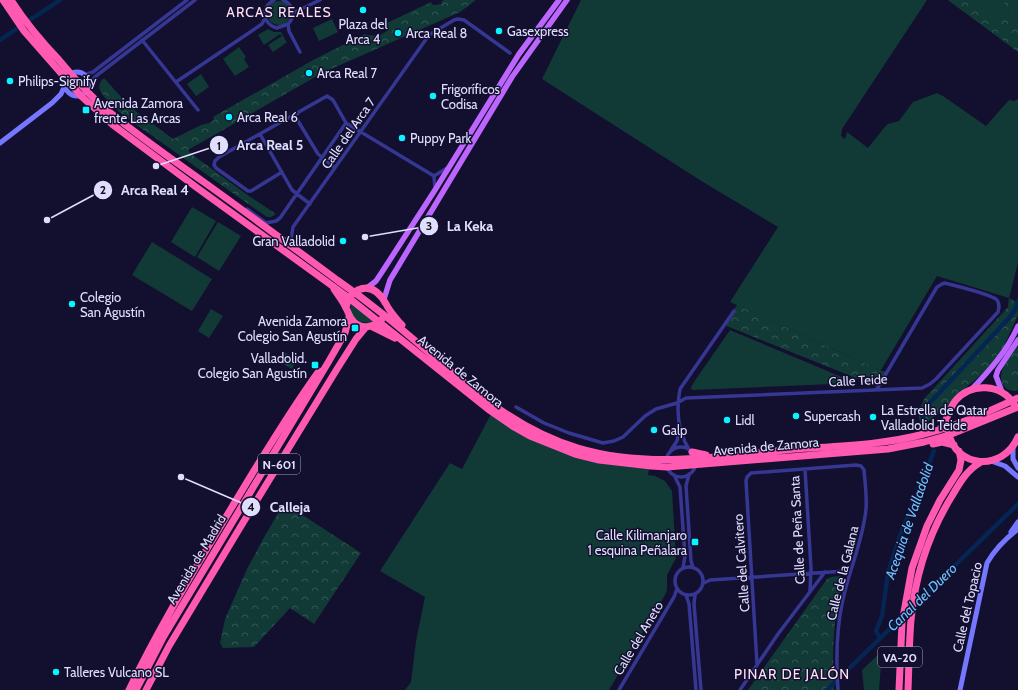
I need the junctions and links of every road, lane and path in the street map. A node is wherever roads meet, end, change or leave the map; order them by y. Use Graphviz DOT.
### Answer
graph roads {
  1 [pos="3,0"];
  2 [pos="11,0"];
  3 [pos="187,0"];
  4 [pos="195,0"];
  5 [pos="283,0"];
  6 [pos="292,0"];
  7 [pos="320,0"];
  8 [pos="559,0"];
  9 [pos="567,0"];
  10 [pos="271,1"];
  11 [pos="288,2"];
  12 [pos="293,13"];
  13 [pos="18,18"];
  14 [pos="265,18"];
  15 [pos="268,22"];
  16 [pos="262,24"];
  17 [pos="286,26"];
  18 [pos="142,40"];
  19 [pos="300,52"];
  20 [pos="510,53"];
  21 [pos="85,75"];
  22 [pos="67,79"];
  23 [pos="176,82"];
  24 [pos="89,83"];
  25 [pos="84,93"];
  26 [pos="70,94"];
  27 [pos="52,103"];
  28 [pos="198,110"];
  29 [pos="302,110"];
  30 [pos="346,123"];
  31 [pos="360,132"];
  32 [pos="260,134"];
  33 [pos="0,143"];
  34 [pos="322,157"];
  35 [pos="450,166"];
  36 [pos="335,168"];
  37 [pos="282,172"];
  38 [pos="434,176"];
  39 [pos="214,189"];
  40 [pos="435,190"];
  41 [pos="296,193"];
  42 [pos="310,204"];
  43 [pos="312,260"];
  44 [pos="332,285"];
  45 [pos="367,288"];
  46 [pos="352,295"];
  47 [pos="385,301"];
  48 [pos="346,308"];
  49 [pos="734,311"];
  50 [pos="384,315"];
  51 [pos="349,317"];
  52 [pos="380,321"];
  53 [pos="1018,326"];
  54 [pos="369,327"];
  55 [pos="1018,340"];
  56 [pos="329,361"];
  57 [pos="442,367"];
  58 [pos="877,389"];
  59 [pos="971,390"];
  60 [pos="1002,393"];
  61 [pos="1018,393"];
  62 [pos="1015,399"];
  63 [pos="678,403"];
  64 [pos="516,407"];
  65 [pos="1017,408"];
  66 [pos="948,416"];
  67 [pos="680,427"];
  68 [pos="938,430"];
  69 [pos="948,431"];
  70 [pos="1018,437"];
  71 [pos="603,443"];
  72 [pos="954,445"];
  73 [pos="1013,447"];
  74 [pos="888,449"];
  75 [pos="959,451"];
  76 [pos="711,460"];
  77 [pos="692,461"];
  78 [pos="992,461"];
  79 [pos="981,462"];
  80 [pos="669,463"];
  81 [pos="1018,468"];
  82 [pos="804,469"];
  83 [pos="1018,477"];
  84 [pos="1018,522"];
  85 [pos="1018,528"];
  86 [pos="1008,536"];
  87 [pos="693,567"];
  88 [pos="683,568"];
  89 [pos="825,572"];
  90 [pos="850,572"];
  91 [pos="810,573"];
  92 [pos="703,577"];
  93 [pos="752,577"];
  94 [pos="710,580"];
  95 [pos="704,583"];
  96 [pos="203,589"];
  97 [pos="679,591"];
  98 [pos="810,591"];
  99 [pos="686,595"];
  100 [pos="695,595"];
  101 [pos="757,650"];
  102 [pos="767,650"];
  103 [pos="757,664"];
  104 [pos="838,688"];
  105 [pos="129,690"];
  106 [pos="136,690"];
  107 [pos="146,690"];
  108 [pos="150,690"];
  109 [pos="619,690"];
  110 [pos="696,690"];
  111 [pos="701,690"];
  112 [pos="740,690"];
  113 [pos="899,690"];
  114 [pos="908,690"];
  115 [pos="960,690"];
  1 -- 13 [label="highway, Avenida de Zamora"];
  2 -- 13 [label="highway, Avenida de Zamora"];
  3 -- 21 [label="street"];
  4 -- 18 [label="street"];
  5 -- 11 [label="street"];
  6 -- 11 [label="street"];
  7 -- 12 [label="street"];
  8 -- 35 [label="main road"];
  9 -- 47 [label="main road"];
  10 -- 14 [label="street"];
  11 -- 12 [label="street"];
  12 -- 17 [label="street"];
  13 -- 22 [label="highway, Avenida de Zamora"];
  14 -- 15 [label="street"];
  14 -- 16 [label="street"];
  15 -- 16 [label="street"];
  15 -- 17 [label="street"];
  16 -- 23 [label="street"];
  17 -- 19 [label="street"];
  18 -- 23 [label="street"];
  18 -- 24 [label="street"];
  20 -- 31 [label="street, Calle del Arca 7"];
  21 -- 22 [label="street"];
  21 -- 24 [label="street"];
  22 -- 25 [label="highway, Avenida de Zamora"];
  22 -- 26 [label="street"];
  22 -- 27 [label="street"];
  23 -- 28 [label="street"];
  24 -- 25 [label="street"];
  25 -- 26 [label="street"];
  25 -- 39 [label="highway, Avenida de Zamora"];
  25 -- 44 [label="highway, Avenida de Zamora"];
  26 -- 27 [label="street"];
  27 -- 33 [label="street"];
  29 -- 30 [label="street"];
  29 -- 32 [label="street"];
  29 -- 34 [label="street"];
  30 -- 31 [label="street"];
  30 -- 34 [label="street, Calle del Arca 7"];
  31 -- 36 [label="street, Calle del Arca 7"];
  31 -- 38 [label="street"];
  32 -- 37 [label="street"];
  32 -- 37 [label="street"];
  34 -- 36 [label="street"];
  34 -- 41 [label="street, Calle del Arca 7"];
  35 -- 38 [label="street"];
  35 -- 40 [label="main road"];
  36 -- 42 [label="street, Calle del Arca 7"];
  37 -- 41 [label="street"];
  38 -- 40 [label="street"];
  39 -- 41 [label="street, Calle del Arca 7"];
  39 -- 43 [label="highway, Avenida de Zamora"];
  40 -- 45 [label="main road"];
  41 -- 42 [label="street"];
  42 -- 43 [label="street, Calle del Arca 7"];
  43 -- 46 [label="highway, Avenida de Zamora"];
  44 -- 46 [label="highway, Avenida de Zamora"];
  44 -- 48 [label="highway"];
  45 -- 46 [label="highway"];
  45 -- 47 [label="highway"];
  46 -- 48 [label="highway"];
  46 -- 50 [label="highway, Avenida de Zamora"];
  46 -- 52 [label="highway, Avenida de Zamora"];
  47 -- 50 [label="highway"];
  47 -- 57 [label="highway"];
  48 -- 51 [label="highway"];
  49 -- 63 [label="street"];
  50 -- 52 [label="highway"];
  50 -- 57 [label="highway, Avenida de Zamora"];
  51 -- 54 [label="highway"];
  51 -- 56 [label="highway, Avenida de Madrid / N-601"];
  52 -- 54 [label="highway"];
  52 -- 57 [label="highway, Avenida de Zamora"];
  53 -- 59 [label="main road"];
  54 -- 57 [label="highway"];
  54 -- 96 [label="highway, Avenida de Madrid / N-601"];
  55 -- 60 [label="main road"];
  56 -- 105 [label="highway"];
  56 -- 106 [label="highway, Avenida de Madrid / N-601"];
  57 -- 80 [label="highway, Avenida de Zamora"];
  57 -- 80 [label="highway, Avenida de Zamora"];
  58 -- 58 [label="street, Calle Teide"];
  58 -- 63 [label="street, Calle Teide"];
  59 -- 60 [label="highway"];
  59 -- 66 [label="highway"];
  60 -- 61 [label="highway"];
  60 -- 62 [label="highway"];
  62 -- 65 [label="highway"];
  62 -- 69 [label="highway, Avenida de Zamora"];
  63 -- 67 [label="street"];
  63 -- 71 [label="street, Calle Teide"];
  64 -- 71 [label="street, Avenida de Zamora"];
  65 -- 69 [label="highway, Avenida de Zamora"];
  66 -- 68 [label="highway"];
  66 -- 69 [label="highway"];
  67 -- 77 [label="street"];
  67 -- 80 [label="street"];
  68 -- 69 [label="highway, Avenida de Zamora"];
  68 -- 76 [label="highway, Avenida de Zamora"];
  69 -- 72 [label="highway"];
  69 -- 74 [label="highway, Avenida de Zamora"];
  70 -- 73 [label="highway"];
  72 -- 74 [label="highway"];
  72 -- 75 [label="highway"];
  73 -- 78 [label="highway"];
  73 -- 81 [label="street"];
  74 -- 76 [label="highway, Avenida de Zamora"];
  75 -- 79 [label="highway"];
  75 -- 113 [label="highway, VA-20"];
  76 -- 77 [label="highway"];
  76 -- 77 [label="highway, Avenida de Zamora"];
  77 -- 80 [label="highway, Avenida de Zamora"];
  77 -- 80 [label="street"];
  77 -- 80 [label="street"];
  77 -- 87 [label="street"];
  78 -- 79 [label="highway"];
  78 -- 83 [label="street"];
  79 -- 114 [label="highway, VA-20"];
  80 -- 88 [label="street"];
  82 -- 90 [label="street, Calle de la Galana"];
  82 -- 91 [label="street, Calle de Peña Santa"];
  82 -- 93 [label="street, Calle del Calvitero"];
  84 -- 86 [label="street, Calle del Topacio"];
  85 -- 86 [label="street, Calle del Topacio"];
  86 -- 115 [label="street, Calle del Topacio"];
  87 -- 88 [label="street"];
  87 -- 92 [label="street"];
  88 -- 97 [label="street"];
  89 -- 90 [label="street"];
  89 -- 91 [label="street"];
  89 -- 98 [label="street"];
  90 -- 104 [label="street, Calle de la Galana"];
  91 -- 93 [label="street"];
  91 -- 98 [label="street, Calle de Peña Santa"];
  92 -- 94 [label="street"];
  92 -- 95 [label="street"];
  93 -- 94 [label="street"];
  93 -- 101 [label="street, Calle del Calvitero"];
  94 -- 95 [label="street"];
  95 -- 100 [label="street"];
  96 -- 107 [label="highway, Avenida de Madrid / N-601"];
  96 -- 108 [label="highway"];
  97 -- 99 [label="street"];
  97 -- 109 [label="street, Calle del Aneto"];
  98 -- 102 [label="street"];
  99 -- 100 [label="street"];
  99 -- 110 [label="street"];
  100 -- 111 [label="street"];
  101 -- 102 [label="street"];
  101 -- 103 [label="street, Calle del Calvitero"];
  102 -- 103 [label="street"];
  103 -- 112 [label="street"];
}
